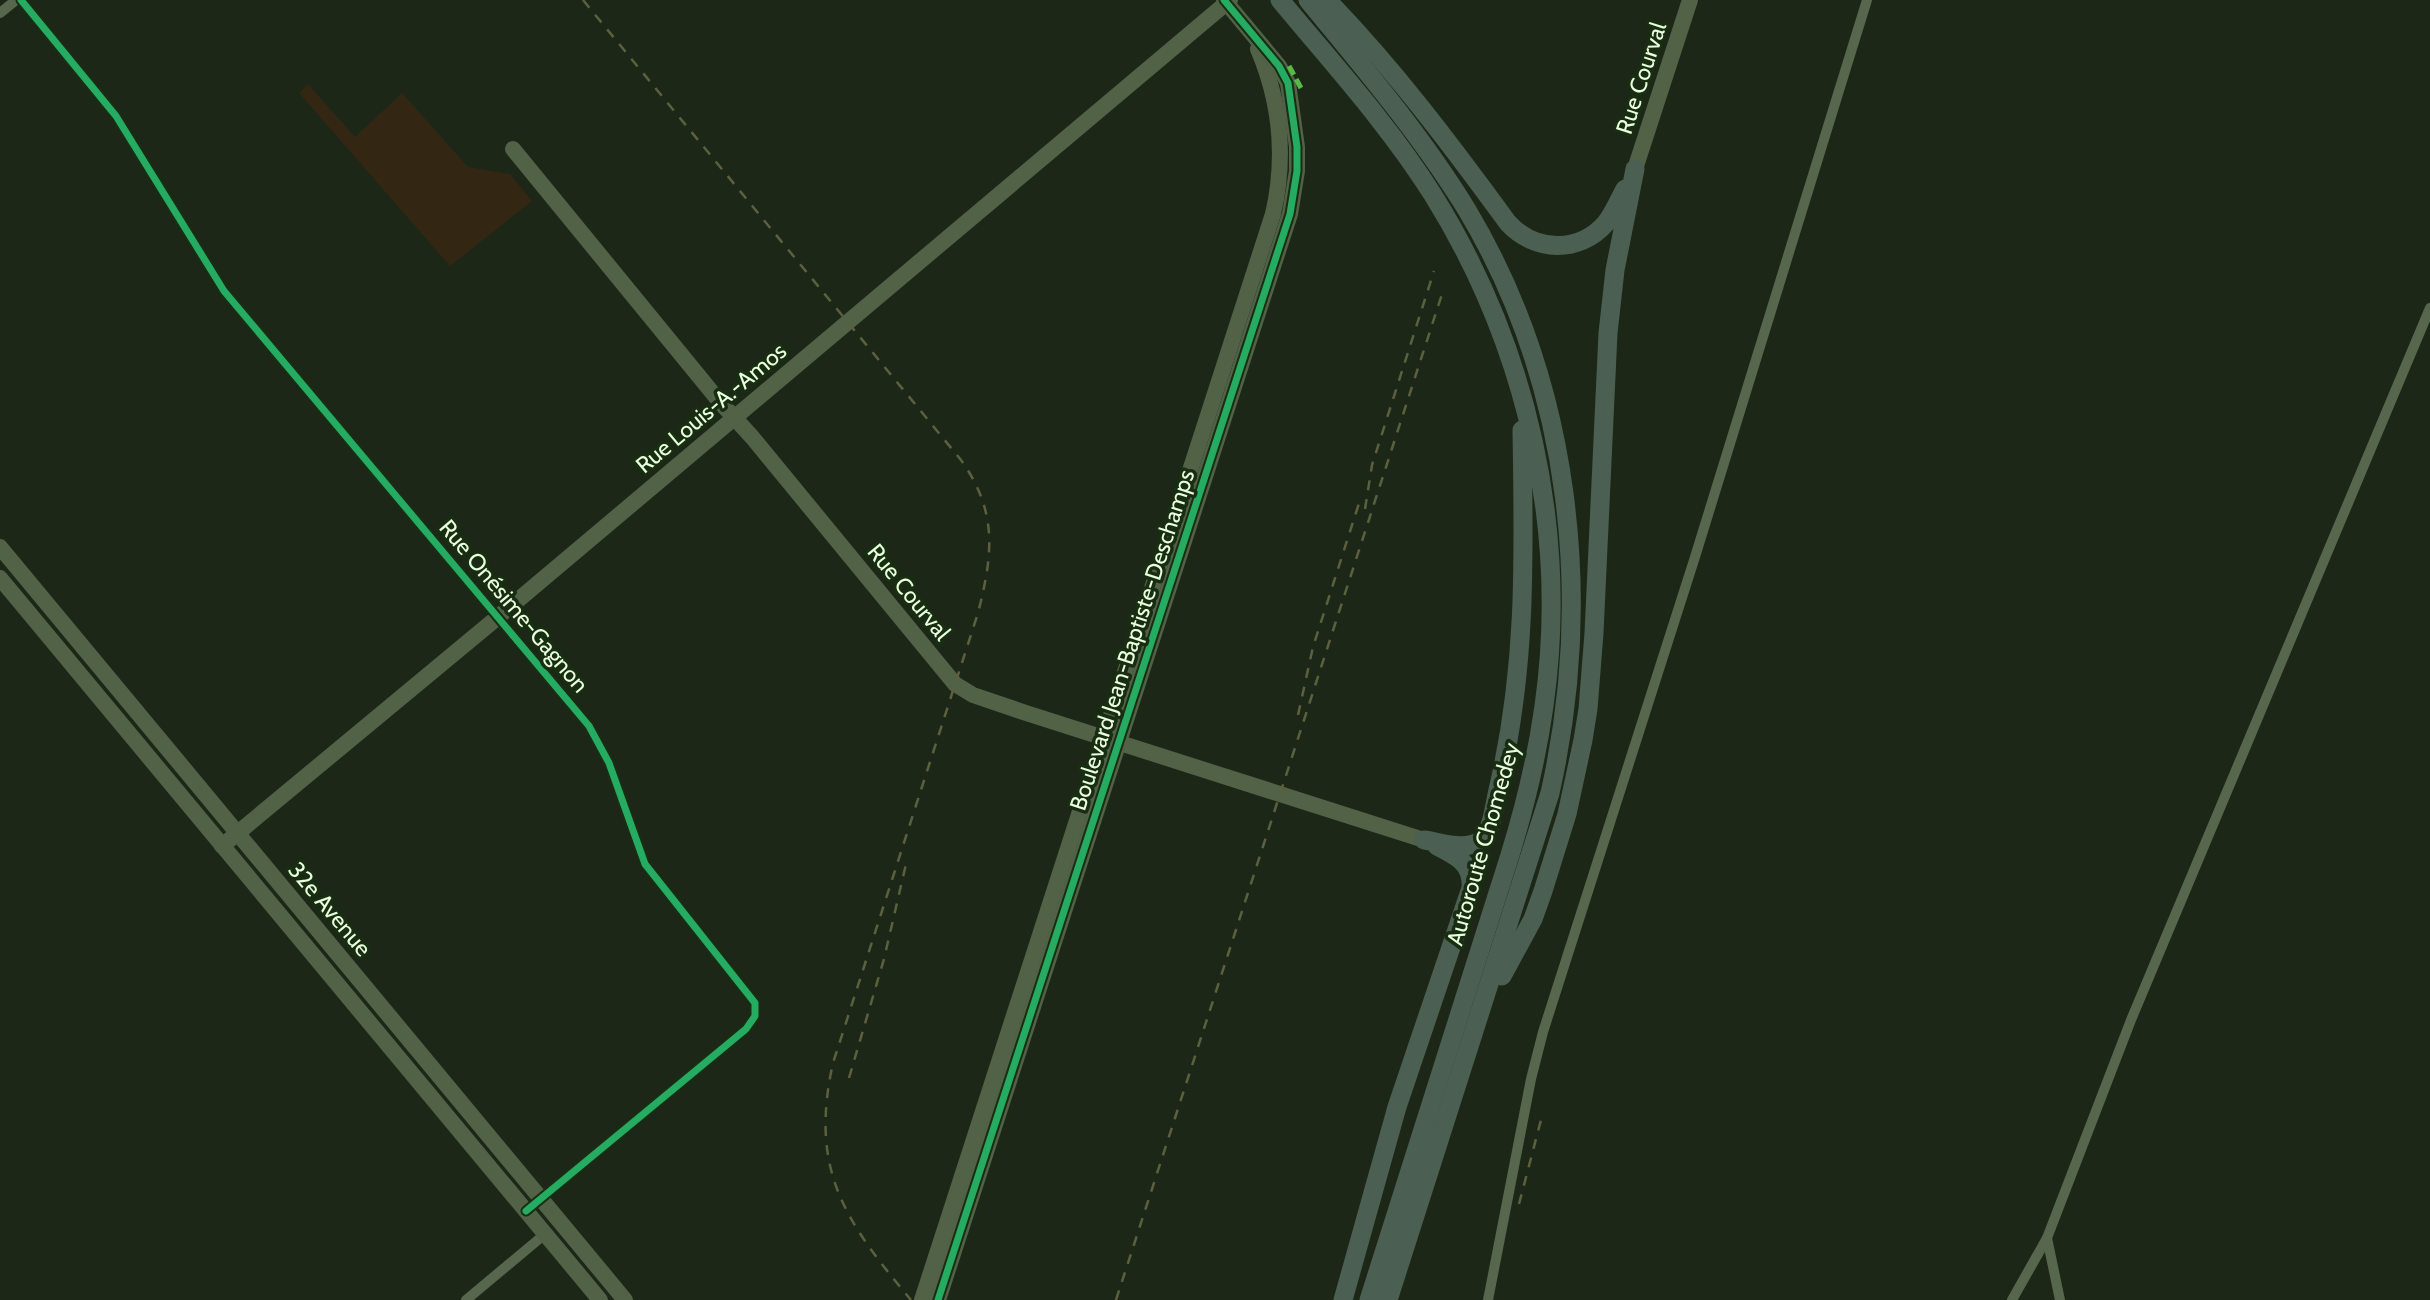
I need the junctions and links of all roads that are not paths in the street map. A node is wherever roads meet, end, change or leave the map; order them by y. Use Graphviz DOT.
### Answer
graph roads {
  1 [pos="16,0"];
  2 [pos="21,0"];
  3 [pos="1280,0"];
  4 [pos="1308,0"];
  5 [pos="1327,0"];
  6 [pos="1690,0"];
  7 [pos="1867,0"];
  8 [pos="1227,1"];
  9 [pos="0,13"];
  10 [pos="513,149"];
  11 [pos="1635,169"];
  12 [pos="2430,308"];
  13 [pos="1522,394"];
  14 [pos="735,418"];
  15 [pos="0,547"];
  16 [pos="0,578"];
  17 [pos="498,617"];
  18 [pos="1112,739"];
  19 [pos="238,834"];
  20 [pos="1424,839"];
  21 [pos="222,846"];
  22 [pos="1062,897"];
  23 [pos="1479,1018"];
  24 [pos="541,1199"];
  25 [pos="526,1211"];
  26 [pos="545,1234"];
  27 [pos="2047,1238"];
  28 [pos="466,1300"];
  29 [pos="600,1300"];
  30 [pos="625,1300"];
  31 [pos="922,1300"];
  32 [pos="938,1300"];
  33 [pos="1343,1300"];
  34 [pos="1369,1300"];
  35 [pos="1388,1300"];
  36 [pos="1489,1300"];
  37 [pos="2012,1300"];
  38 [pos="2060,1300"];
  1 -- 9 [label="street"];
  2 -- 17 [label="street, Rue Onésime-Gagnon"];
  3 -- 13 [label="highway, Autoroute Chomedey"];
  4 -- 23 [label="highway, Autoroute Chomedey"];
  5 -- 11 [label="highway"];
  6 -- 11 [label="street, Rue Courval"];
  7 -- 36 [label="street"];
  8 -- 14 [label="street, Rue Louis-A.-Amos"];
  8 -- 18 [label="street, Boulevard Jean-Baptiste-Deschamps"];
  10 -- 14 [label="street, Rue Courval"];
  11 -- 23 [label="highway"];
  12 -- 27 [label="street"];
  13 -- 20 [label="highway"];
  13 -- 34 [label="highway, Autoroute Chomedey"];
  14 -- 17 [label="street, Rue Louis-A.-Amos"];
  14 -- 18 [label="street, Rue Courval"];
  15 -- 19 [label="street, 32e Avenue"];
  16 -- 21 [label="street, 32e Avenue"];
  17 -- 19 [label="street, Rue Louis-A.-Amos"];
  17 -- 24 [label="street, Rue Onésime-Gagnon"];
  18 -- 20 [label="street, Rue Courval"];
  18 -- 22 [label="street, Boulevard Jean-Baptiste-Deschamps"];
  19 -- 21 [label="street, Rue Louis-A.-Amos"];
  19 -- 24 [label="street, 32e Avenue"];
  20 -- 33 [label="highway"];
  21 -- 25 [label="street, 32e Avenue"];
  22 -- 31 [label="street, Boulevard Jean-Baptiste-Deschamps"];
  22 -- 32 [label="street, Boulevard Jean-Baptiste-Deschamps"];
  23 -- 35 [label="highway, Autoroute Chomedey"];
  24 -- 25 [label="street, Rue Onésime-Gagnon"];
  24 -- 30 [label="street, 32e Avenue"];
  25 -- 26 [label="street, 32e Avenue"];
  26 -- 28 [label="street"];
  26 -- 29 [label="street, 32e Avenue"];
  27 -- 37 [label="street"];
  27 -- 38 [label="street"];
}
